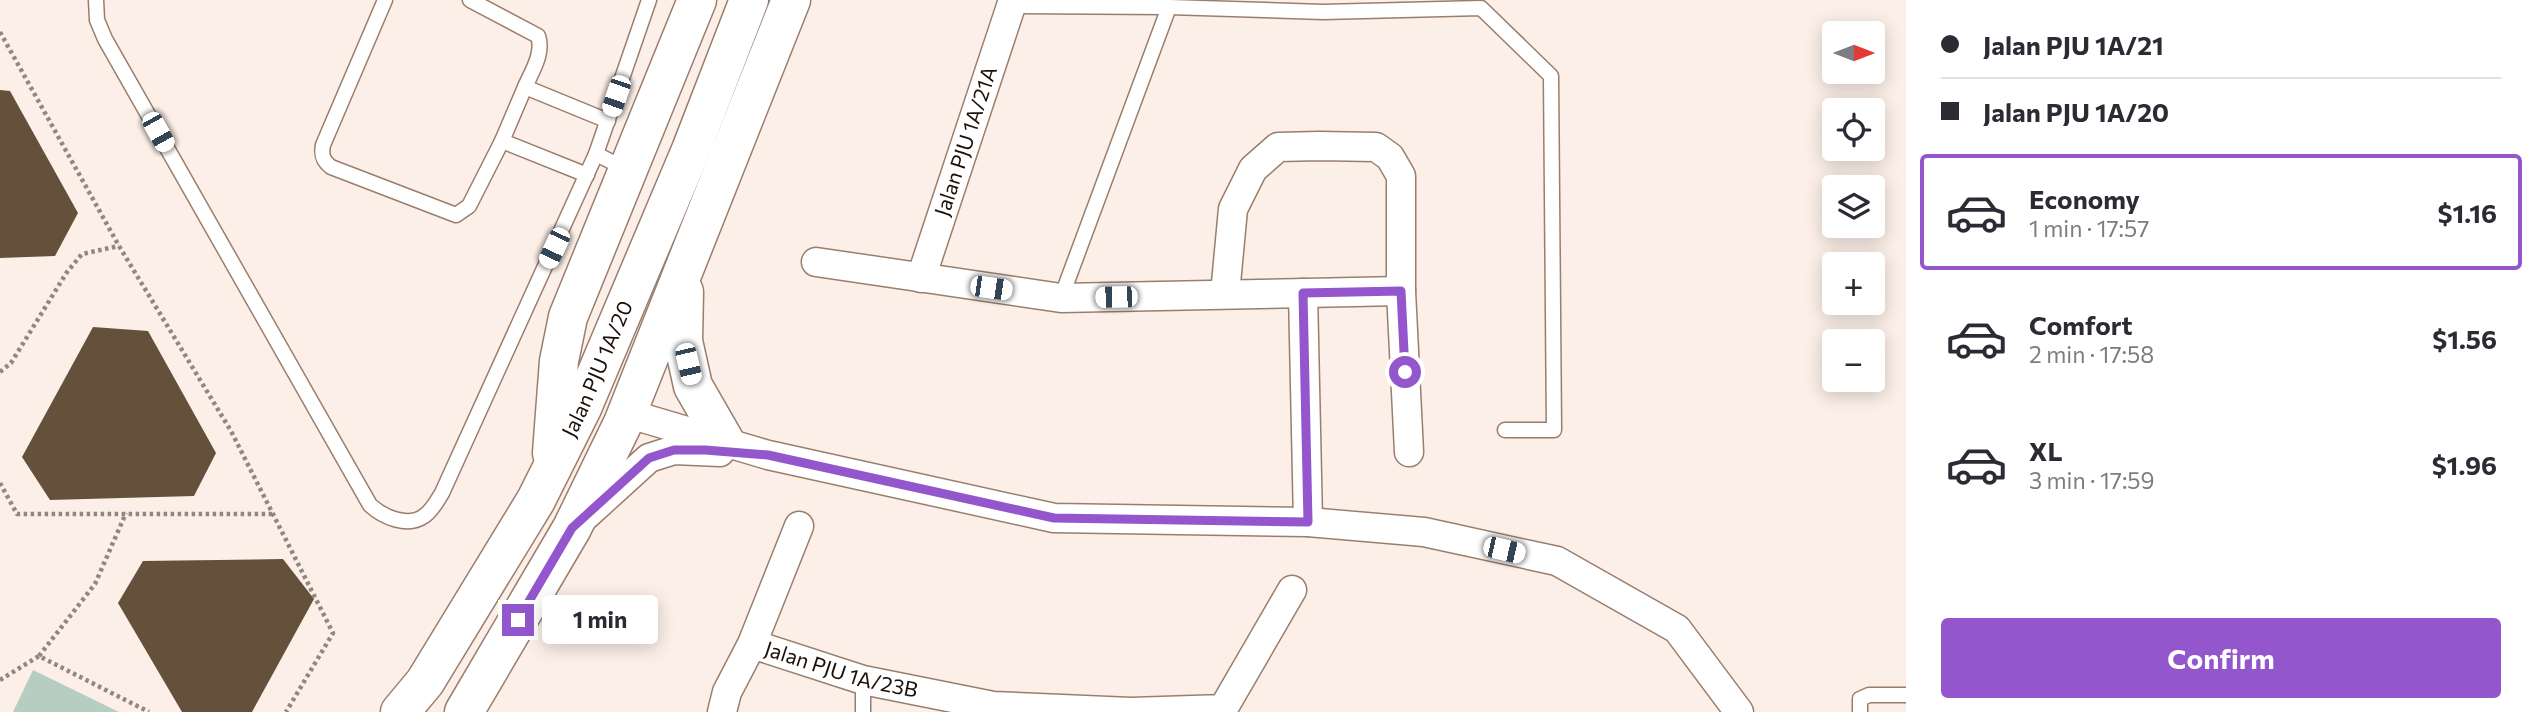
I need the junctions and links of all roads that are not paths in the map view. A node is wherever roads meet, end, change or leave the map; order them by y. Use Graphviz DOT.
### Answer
graph roads {
  1 [pos="96,0"];
  2 [pos="385,0"];
  3 [pos="470,0"];
  4 [pos="649,0"];
  5 [pos="697,0"];
  6 [pos="749,0"];
  7 [pos="791,0"];
  8 [pos="1011,6"];
  9 [pos="1169,7"];
  10 [pos="526,87"];
  11 [pos="608,121"];
  12 [pos="502,141"];
  13 [pos="612,162"];
  14 [pos="587,175"];
  15 [pos="816,262"];
  16 [pos="684,272"];
  17 [pos="921,278"];
  18 [pos="1401,291"];
  19 [pos="1303,293"];
  20 [pos="1225,294"];
  21 [pos="1061,298"];
  22 [pos="626,413"];
  23 [pos="1505,430"];
  24 [pos="724,440"];
  25 [pos="1409,452"];
  26 [pos="768,455"];
  27 [pos="544,486"];
  28 [pos="1308,522"];
  29 [pos="799,526"];
  30 [pos="572,528"];
  31 [pos="1292,590"];
  32 [pos="752,645"];
  33 [pos="863,680"];
  34 [pos="1906,695"];
  35 [pos="993,709"];
  36 [pos="400,712"];
  37 [pos="464,712"];
  38 [pos="722,712"];
  39 [pos="863,712"];
  40 [pos="1131,712"];
  41 [pos="1739,712"];
  42 [pos="1860,712"];
  1 -- 14 [label="lane"];
  2 -- 12 [label="lane"];
  3 -- 10 [label="lane"];
  4 -- 11 [label="lane"];
  5 -- 13 [label="street"];
  6 -- 27 [label="street, Jalan PJU 1A/20"];
  7 -- 16 [label="street, Jalan PJU 1A/20"];
  8 -- 9 [label="lane"];
  8 -- 17 [label="street, Jalan PJU 1A/21A"];
  9 -- 21 [label="lane"];
  9 -- 23 [label="lane"];
  10 -- 11 [label="lane"];
  10 -- 12 [label="lane"];
  11 -- 13 [label="lane"];
  12 -- 14 [label="lane"];
  13 -- 14 [label="lane"];
  13 -- 27 [label="street"];
  15 -- 17 [label="street"];
  16 -- 22 [label="street, Jalan PJU 1A/20"];
  16 -- 24 [label="street"];
  17 -- 21 [label="street"];
  18 -- 19 [label="street"];
  18 -- 20 [label="street"];
  18 -- 25 [label="street"];
  19 -- 20 [label="street"];
  19 -- 28 [label="street"];
  20 -- 21 [label="street"];
  22 -- 24 [label="street"];
  22 -- 27 [label="street"];
  22 -- 30 [label="street, Jalan PJU 1A/20"];
  24 -- 26 [label="street"];
  26 -- 28 [label="street"];
  26 -- 30 [label="street"];
  27 -- 36 [label="street, Jalan PJU 1A/20"];
  28 -- 41 [label="street"];
  29 -- 32 [label="street"];
  30 -- 37 [label="street, Jalan PJU 1A/20"];
  31 -- 40 [label="street, Jalan PJU 1A/23B"];
  32 -- 33 [label="street, Jalan PJU 1A/23B"];
  32 -- 38 [label="street"];
  33 -- 35 [label="street, Jalan PJU 1A/23B"];
  33 -- 39 [label="lane"];
  34 -- 42 [label="lane"];
  35 -- 40 [label="street, Jalan PJU 1A/23B"];
}
